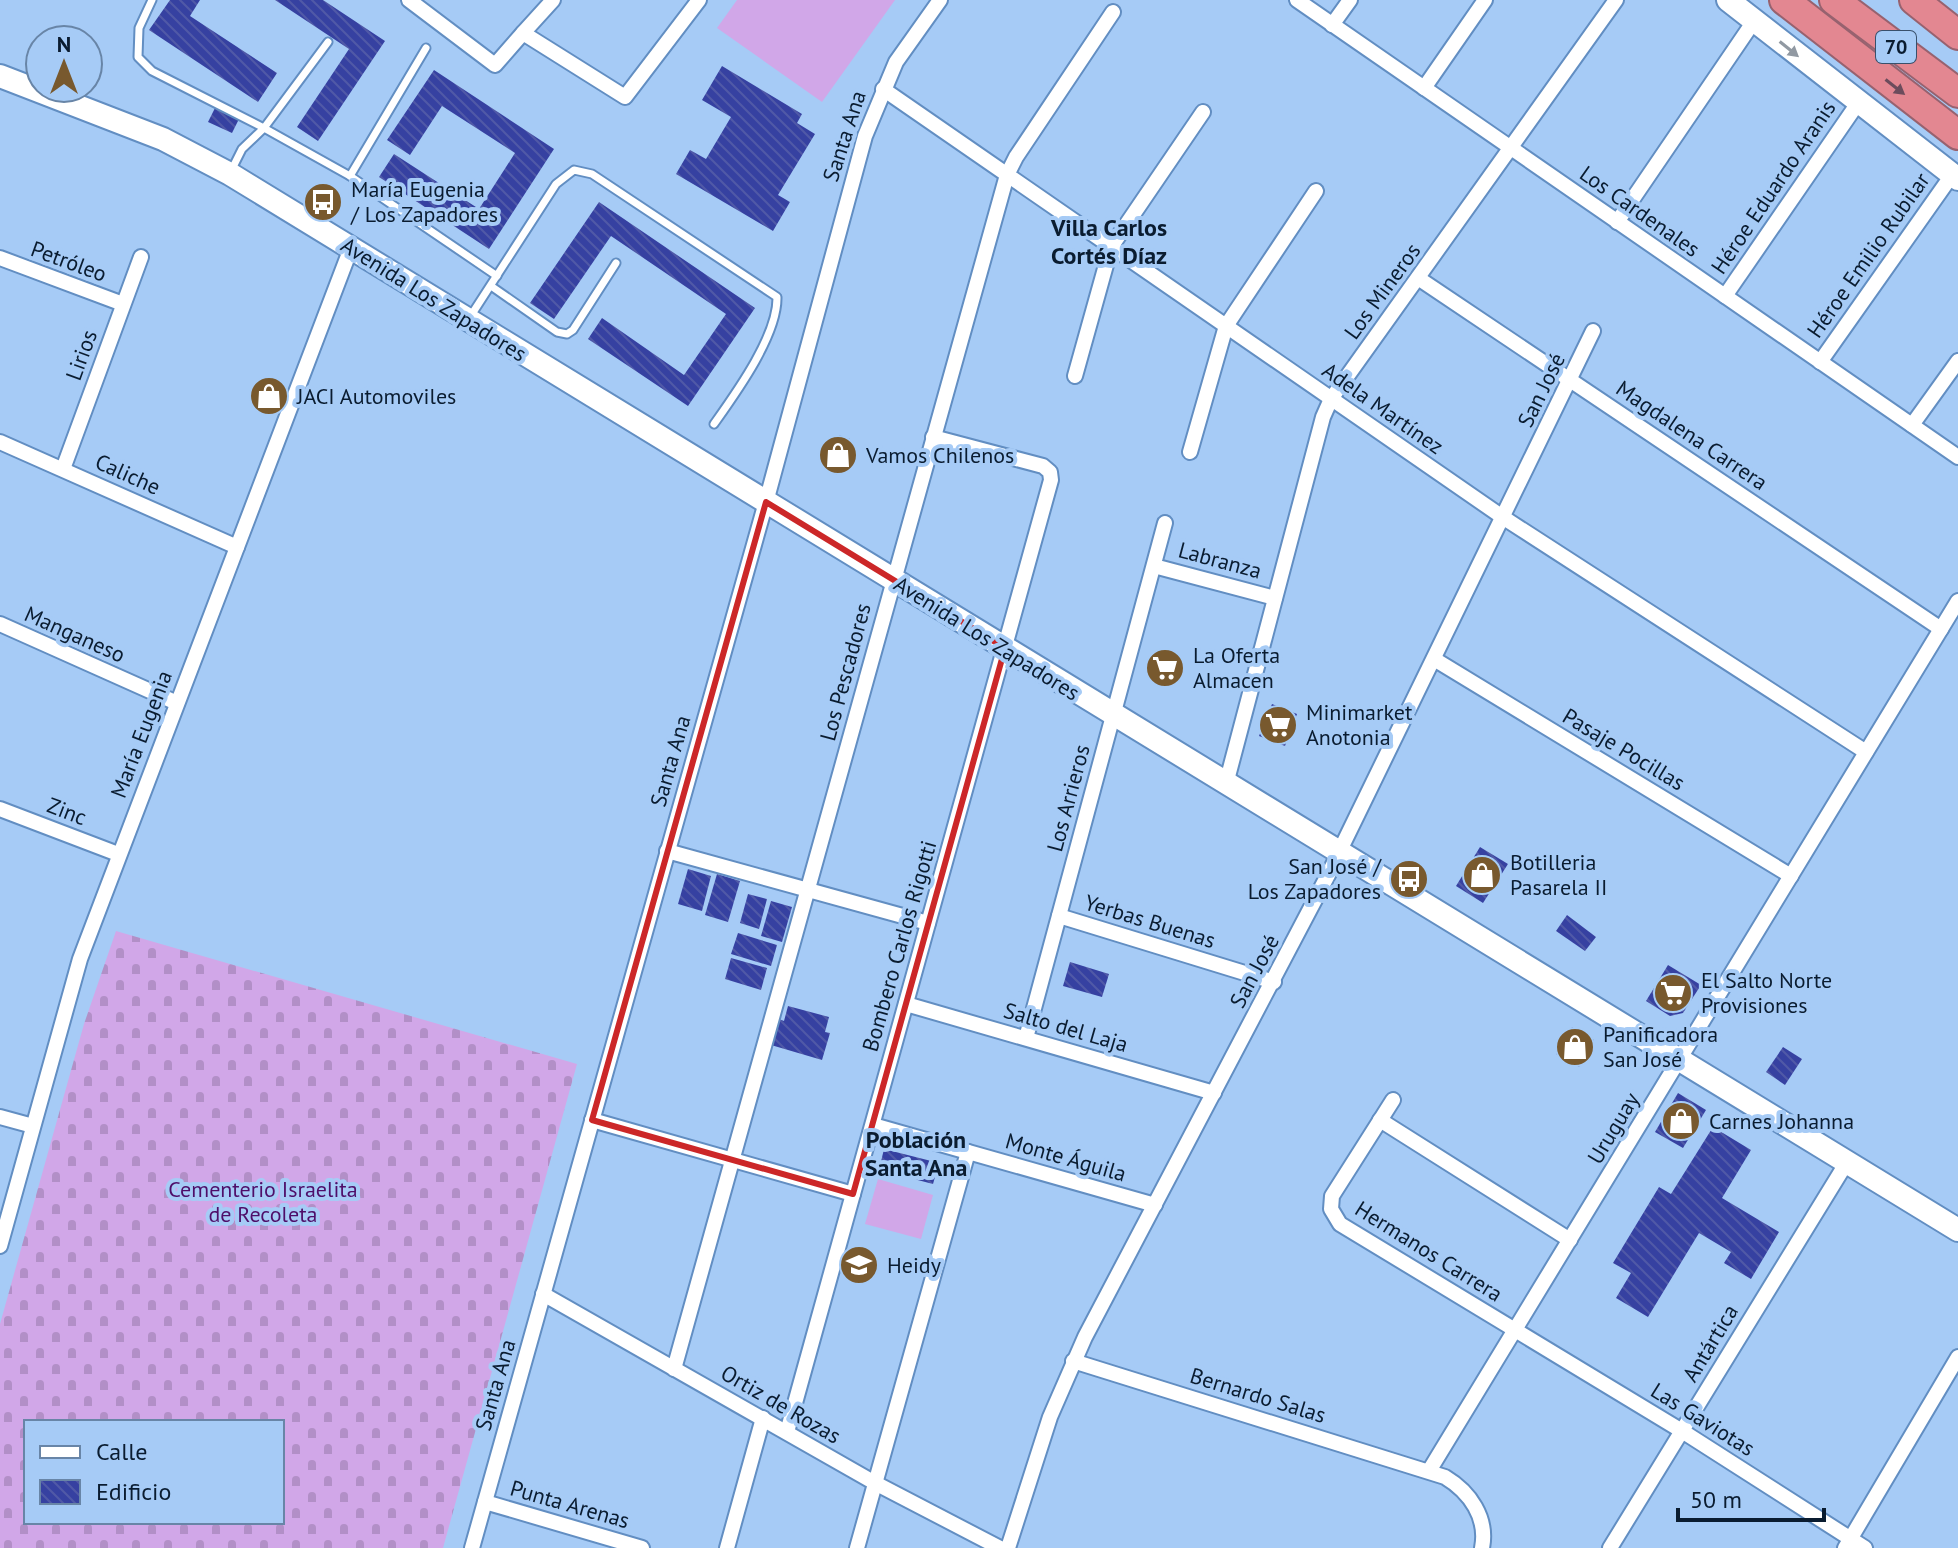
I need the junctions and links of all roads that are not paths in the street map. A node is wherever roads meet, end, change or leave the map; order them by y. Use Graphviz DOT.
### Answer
graph roads {
  1 [pos="152,0"];
  2 [pos="409,0"];
  3 [pos="553,0"];
  4 [pos="699,0"];
  5 [pos="940,0"];
  6 [pos="1297,0"];
  7 [pos="1350,0"];
  8 [pos="1485,0"];
  9 [pos="1616,0"];
  10 [pos="1728,0"];
  11 [pos="1784,0"];
  12 [pos="1834,0"];
  13 [pos="1914,0"];
  14 [pos="1113,12"];
  15 [pos="1754,21"];
  16 [pos="1332,25"];
  17 [pos="523,33"];
  18 [pos="1958,35"];
  19 [pos="328,42"];
  20 [pos="426,48"];
  21 [pos="0,76"];
  22 [pos="1424,88"];
  23 [pos="883,89"];
  24 [pos="1958,93"];
  25 [pos="1858,103"];
  26 [pos="1203,112"];
  27 [pos="264,128"];
  28 [pos="1958,135"];
  29 [pos="1510,148"];
  30 [pos="230,174"];
  31 [pos="1007,175"];
  32 [pos="350,176"];
  33 [pos="1955,177"];
  34 [pos="1316,191"];
  35 [pos="1617,222"];
  36 [pos="1111,247"];
  37 [pos="351,248"];
  38 [pos="141,257"];
  39 [pos="0,258"];
  40 [pos="616,263"];
  41 [pos="497,276"];
  42 [pos="1418,278"];
  43 [pos="491,286"];
  44 [pos="1725,296"];
  45 [pos="123,304"];
  46 [pos="468,321"];
  47 [pos="1226,326"];
  48 [pos="1593,331"];
  49 [pos="1958,361"];
  50 [pos="1820,362"];
  51 [pos="1075,376"];
  52 [pos="1570,380"];
  53 [pos="1331,399"];
  54 [pos="714,424"];
  55 [pos="1912,425"];
  56 [pos="933,437"];
  57 [pos="0,442"];
  58 [pos="1190,452"];
  59 [pos="1958,457"];
  60 [pos="63,469"];
  61 [pos="766,502"];
  62 [pos="1504,518"];
  63 [pos="1165,523"];
  64 [pos="237,547"];
  65 [pos="1154,566"];
  66 [pos="893,580"];
  67 [pos="1275,598"];
  68 [pos="1958,601"];
  69 [pos="0,624"];
  70 [pos="1941,629"];
  71 [pos="1005,648"];
  72 [pos="1434,659"];
  73 [pos="177,703"];
  74 [pos="1113,716"];
  75 [pos="1866,752"];
  76 [pos="1226,784"];
  77 [pos="0,809"];
  78 [pos="667,851"];
  79 [pos="1339,852"];
  80 [pos="118,854"];
  81 [pos="1791,876"];
  82 [pos="807,890"];
  83 [pos="1059,916"];
  84 [pos="928,923"];
  85 [pos="1274,982"];
  86 [pos="906,1004"];
  87 [pos="1026,1038"];
  88 [pos="1680,1060"];
  89 [pos="1214,1093"];
  90 [pos="1393,1100"];
  91 [pos="0,1117"];
  92 [pos="592,1120"];
  93 [pos="1380,1120"];
  94 [pos="873,1125"];
  95 [pos="33,1126"];
  96 [pos="968,1152"];
  97 [pos="733,1160"];
  98 [pos="1847,1162"];
  99 [pos="853,1194"];
  100 [pos="1155,1205"];
  101 [pos="1958,1230"];
  102 [pos="1570,1240"];
  103 [pos="0,1246"];
  104 [pos="543,1294"];
  105 [pos="1515,1330"];
  106 [pos="1958,1357"];
  107 [pos="1073,1361"];
  108 [pos="674,1369"];
  109 [pos="763,1418"];
  110 [pos="1682,1431"];
  111 [pos="787,1432"];
  112 [pos="1429,1471"];
  113 [pos="875,1483"];
  114 [pos="485,1502"];
  115 [pos="1848,1543"];
  116 [pos="472,1548"];
  117 [pos="642,1548"];
  118 [pos="727,1548"];
  119 [pos="857,1548"];
  120 [pos="1000,1548"];
  121 [pos="1008,1548"];
  122 [pos="1482,1548"];
  123 [pos="1610,1548"];
  124 [pos="1865,1548"];
  1 -- 27 [label="lane"];
  2 -- 17 [label="street"];
  3 -- 17 [label="street"];
  4 -- 17 [label="street"];
  5 -- 23 [label="street, Santa Ana"];
  6 -- 16 [label="street, Los Cardenales"];
  7 -- 16 [label="street"];
  8 -- 22 [label="street"];
  9 -- 29 [label="street, Los Mineros"];
  10 -- 15 [label="main road"];
  11 -- 28 [label="highway, one-way"];
  12 -- 24 [label="highway, 70"];
  13 -- 18 [label="highway, 70"];
  14 -- 31 [label="street, Los Pescadores"];
  15 -- 25 [label="main road, one-way"];
  15 -- 35 [label="street"];
  16 -- 22 [label="street, Los Cardenales"];
  19 -- 27 [label="lane"];
  20 -- 32 [label="lane"];
  21 -- 30 [label="main road, Avenida Los Zapadores"];
  22 -- 29 [label="street, Los Cardenales"];
  23 -- 31 [label="street, Adela Martínez"];
  23 -- 61 [label="street, Santa Ana"];
  25 -- 33 [label="main road"];
  25 -- 44 [label="street, Héroe Eduardo Aranis"];
  26 -- 36 [label="street"];
  27 -- 30 [label="lane"];
  27 -- 32 [label="lane"];
  29 -- 35 [label="street, Los Cardenales"];
  29 -- 42 [label="street, Los Mineros"];
  30 -- 37 [label="main road, Avenida Los Zapadores"];
  31 -- 36 [label="street, Adela Martínez"];
  31 -- 56 [label="street, Los Pescadores"];
  32 -- 41 [label="lane"];
  33 -- 50 [label="street, Héroe Emilio Rubilar"];
  34 -- 47 [label="street"];
  35 -- 44 [label="street, Los Cardenales"];
  36 -- 47 [label="street, Adela Martínez"];
  36 -- 51 [label="street"];
  37 -- 46 [label="main road, Avenida Los Zapadores"];
  37 -- 64 [label="street, María Eugenia"];
  38 -- 45 [label="street, Lirios"];
  39 -- 45 [label="street, Petróleo"];
  40 -- 43 [label="lane"];
  41 -- 43 [label="lane"];
  41 -- 54 [label="lane"];
  42 -- 52 [label="street, Magdalena Carrera"];
  42 -- 53 [label="street, Los Mineros"];
  43 -- 46 [label="lane"];
  44 -- 50 [label="street, Los Cardenales"];
  45 -- 60 [label="street, Lirios"];
  46 -- 61 [label="main road, Avenida Los Zapadores"];
  47 -- 53 [label="street, Adela Martínez"];
  47 -- 58 [label="street"];
  48 -- 52 [label="street, San José"];
  49 -- 55 [label="street"];
  50 -- 55 [label="street, Los Cardenales"];
  52 -- 62 [label="street, San José"];
  52 -- 70 [label="street, Magdalena Carrera"];
  53 -- 62 [label="street, Adela Martínez"];
  53 -- 67 [label="street, Los Mineros"];
  55 -- 59 [label="street, Los Cardenales"];
  56 -- 66 [label="street, Los Pescadores"];
  56 -- 71 [label="street, Bombero Carlos Rigotti"];
  57 -- 60 [label="street, Caliche"];
  60 -- 64 [label="street, Caliche"];
  61 -- 66 [label="main road, Avenida Los Zapadores"];
  61 -- 78 [label="street, Santa Ana"];
  62 -- 72 [label="street, San José"];
  62 -- 75 [label="street, Adela Martínez"];
  63 -- 65 [label="street, Los Arrieros"];
  64 -- 73 [label="street, María Eugenia"];
  65 -- 67 [label="street, Labranza"];
  65 -- 74 [label="street, Los Arrieros"];
  66 -- 71 [label="main road, Avenida Los Zapadores"];
  66 -- 82 [label="street, Los Pescadores"];
  67 -- 76 [label="street, Los Mineros"];
  68 -- 70 [label="street, Uruguay"];
  69 -- 73 [label="street, Manganeso"];
  70 -- 75 [label="street, Uruguay"];
  71 -- 74 [label="main road, Avenida Los Zapadores"];
  71 -- 84 [label="street, Bombero Carlos Rigotti"];
  72 -- 79 [label="street, San José"];
  72 -- 81 [label="street, Pasaje Pocillas"];
  73 -- 80 [label="street, María Eugenia"];
  74 -- 76 [label="main road, Avenida Los Zapadores"];
  74 -- 83 [label="street, Los Arrieros"];
  75 -- 81 [label="street, Uruguay"];
  76 -- 79 [label="main road, Avenida Los Zapadores"];
  77 -- 80 [label="street, Zinc"];
  78 -- 82 [label="street"];
  78 -- 92 [label="street, Santa Ana"];
  79 -- 85 [label="street, San José"];
  79 -- 88 [label="main road, Avenida Los Zapadores"];
  80 -- 95 [label="street, María Eugenia"];
  81 -- 88 [label="street, Uruguay"];
  82 -- 84 [label="street"];
  82 -- 97 [label="street, Los Pescadores"];
  83 -- 85 [label="street, Yerbas Buenas"];
  83 -- 87 [label="street, Los Arrieros"];
  84 -- 86 [label="street, Bombero Carlos Rigotti"];
  85 -- 89 [label="street, San José"];
  86 -- 87 [label="street, Salto del Laja"];
  86 -- 94 [label="street, Bombero Carlos Rigotti"];
  87 -- 89 [label="street, Salto del Laja"];
  88 -- 98 [label="main road, Avenida Los Zapadores"];
  88 -- 102 [label="street, Uruguay"];
  89 -- 100 [label="street, San José"];
  90 -- 93 [label="street, Hermanos Carrera"];
  91 -- 95 [label="street"];
  92 -- 97 [label="street"];
  92 -- 104 [label="street, Santa Ana"];
  93 -- 102 [label="street"];
  93 -- 105 [label="street, Hermanos Carrera"];
  94 -- 96 [label="street, Monte Águila"];
  94 -- 99 [label="street, Bombero Carlos Rigotti"];
  95 -- 103 [label="street, María Eugenia"];
  96 -- 100 [label="street, Monte Águila"];
  96 -- 113 [label="street"];
  97 -- 99 [label="street"];
  97 -- 108 [label="street, Los Pescadores"];
  98 -- 101 [label="main road, Avenida Los Zapadores"];
  98 -- 110 [label="street, Antártica"];
  99 -- 111 [label="street, Bombero Carlos Rigotti"];
  100 -- 107 [label="street, San José"];
  102 -- 105 [label="street, Uruguay"];
  104 -- 108 [label="street, Ortiz de Rozas"];
  104 -- 114 [label="street, Santa Ana"];
  105 -- 110 [label="street, Las Gaviotas"];
  105 -- 112 [label="street, Uruguay"];
  106 -- 115 [label="street"];
  107 -- 112 [label="street, Bernardo Salas"];
  107 -- 121 [label="street, San José"];
  108 -- 109 [label="street, Ortiz de Rozas"];
  109 -- 111 [label="street, Ortiz de Rozas"];
  109 -- 118 [label="street"];
  110 -- 115 [label="street, Las Gaviotas"];
  110 -- 123 [label="street, Antártica"];
  111 -- 113 [label="street, Ortiz de Rozas"];
  112 -- 122 [label="street, Bernardo Salas"];
  113 -- 119 [label="street"];
  113 -- 120 [label="street, Ortiz de Rozas"];
  114 -- 116 [label="street, Santa Ana"];
  114 -- 117 [label="street, Punta Arenas"];
  115 -- 124 [label="street, Las Gaviotas"];
}
